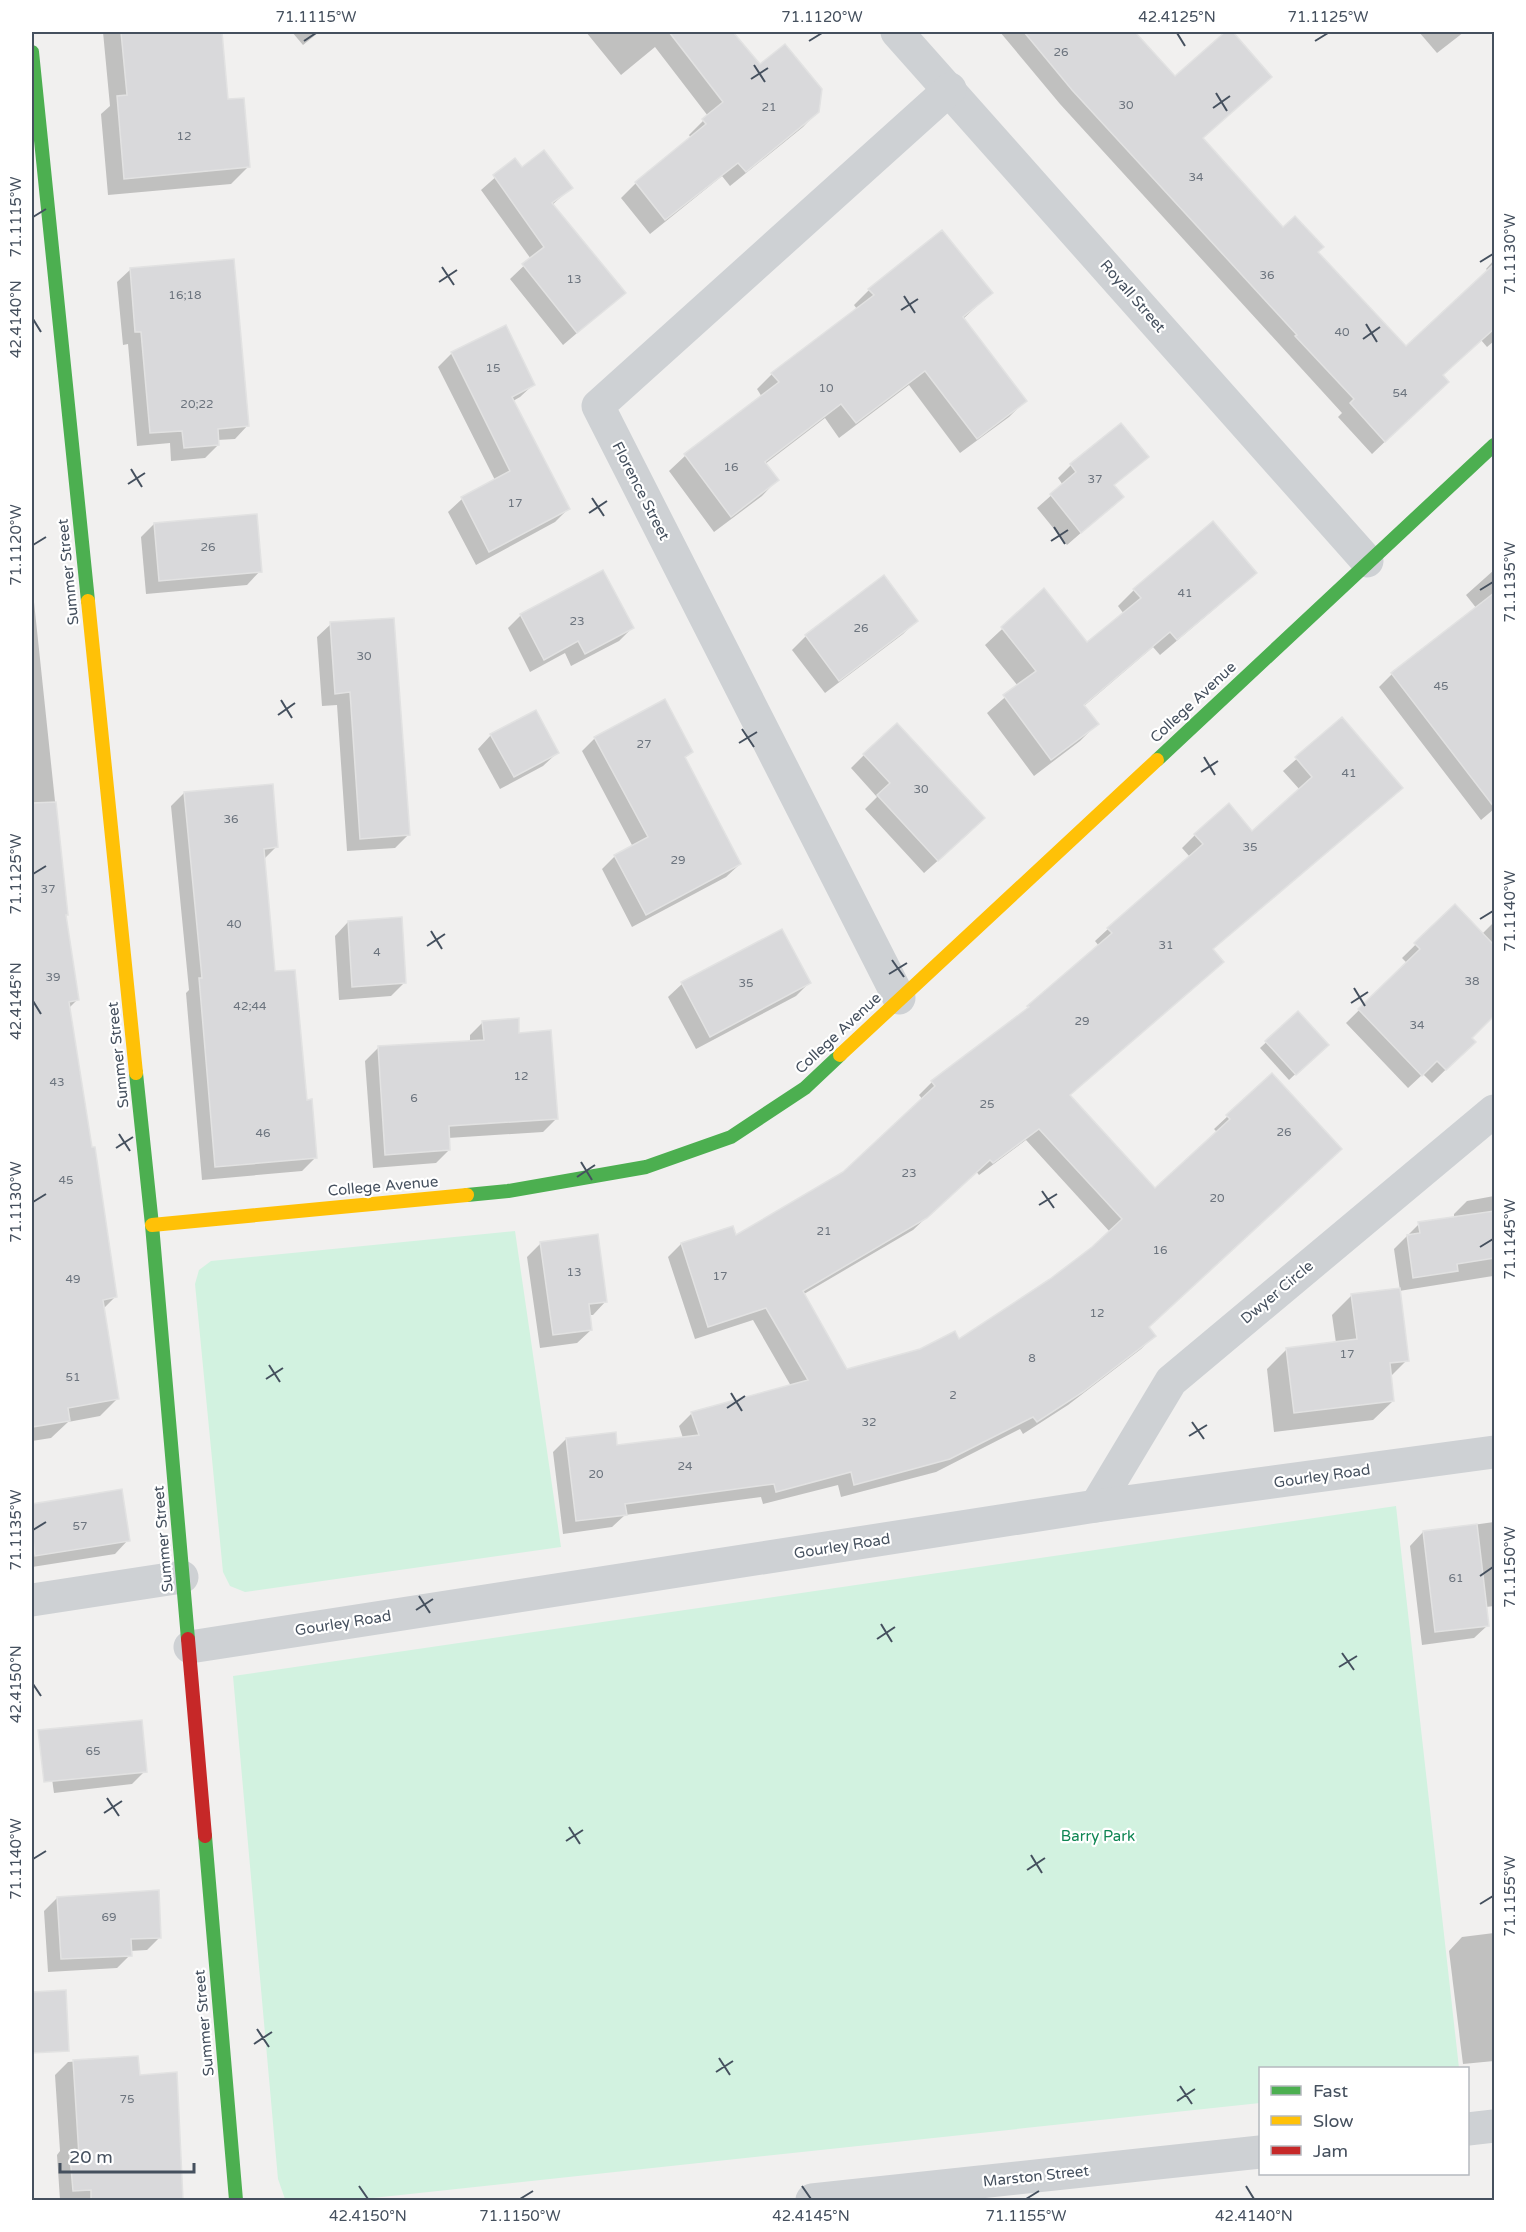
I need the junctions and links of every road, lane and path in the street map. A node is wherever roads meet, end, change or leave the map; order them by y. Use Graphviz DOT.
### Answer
graph roads {
  1 [pos="897,32"];
  2 [pos="32,52"];
  3 [pos="950,89"];
  4 [pos="1494,445"];
  5 [pos="1367,561"];
  6 [pos="899,998"];
  7 [pos="1494,1111"];
  8 [pos="152,1224"];
  9 [pos="1494,1452"];
  10 [pos="1096,1506"];
  11 [pos="182,1577"];
  12 [pos="32,1600"];
  13 [pos="190,1647"];
  14 [pos="1494,2126"];
  15 [pos="1469,2129"];
  16 [pos="1259,2152"];
  17 [pos="236,2200"];
  18 [pos="812,2200"];
  1 -- 3 [label="street, Royall Street"];
  2 -- 8 [label="street, Summer Street"];
  3 -- 5 [label="street, Royall Street"];
  3 -- 6 [label="street, Florence Street"];
  4 -- 5 [label="street, College Avenue"];
  5 -- 6 [label="street, College Avenue"];
  6 -- 8 [label="street, College Avenue"];
  7 -- 10 [label="street, Dwyer Circle"];
  8 -- 11 [label="street, Summer Street"];
  9 -- 10 [label="street, Gourley Road"];
  10 -- 13 [label="street, Gourley Road"];
  11 -- 12 [label="street"];
  11 -- 13 [label="street, Summer Street"];
  13 -- 17 [label="street, Summer Street"];
  14 -- 15 [label="street"];
  16 -- 18 [label="street, Marston Street"];
}
